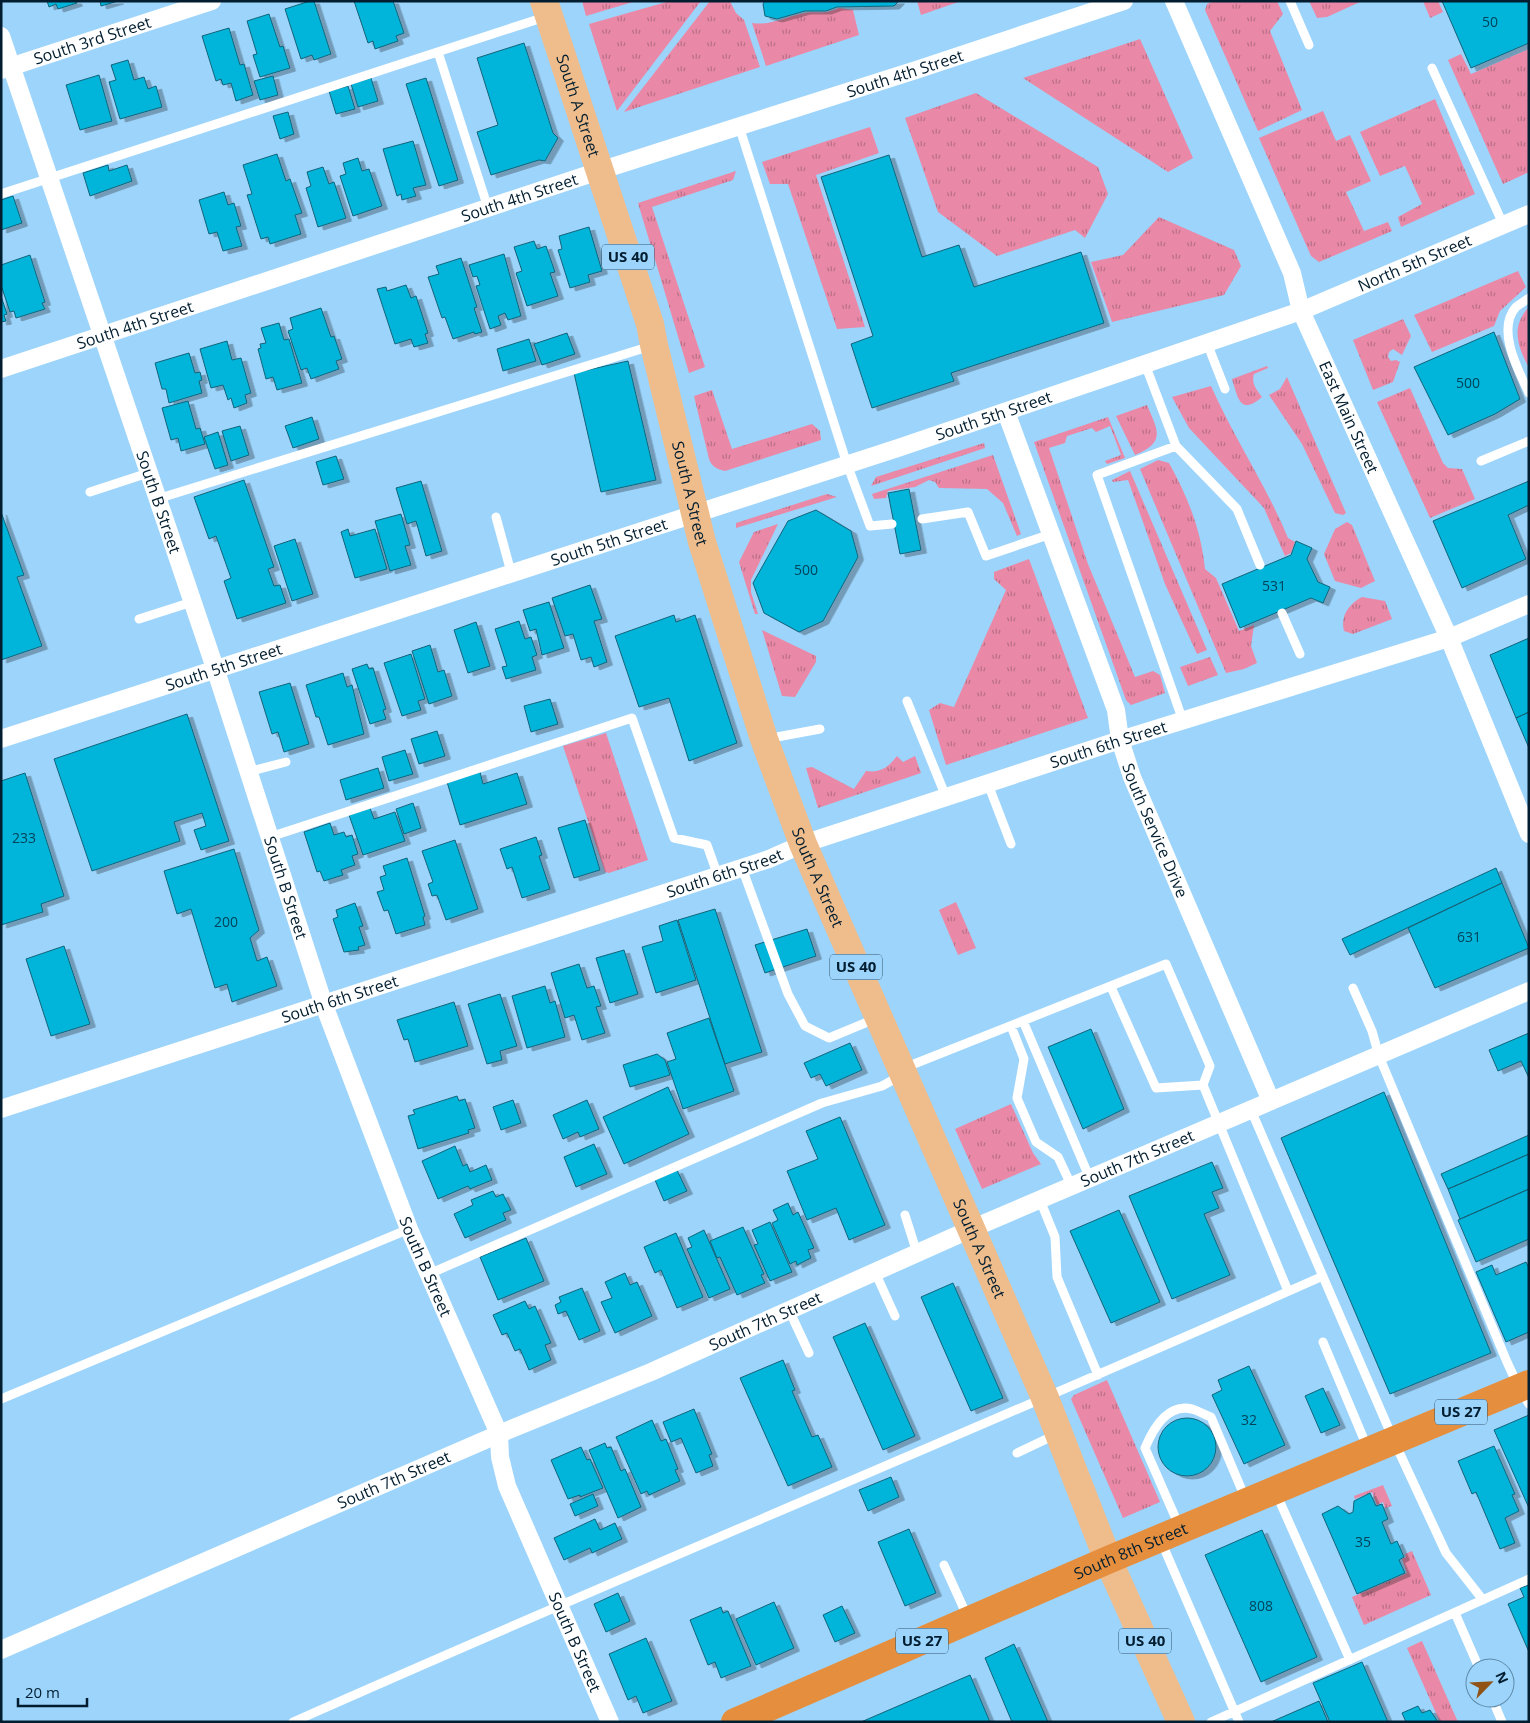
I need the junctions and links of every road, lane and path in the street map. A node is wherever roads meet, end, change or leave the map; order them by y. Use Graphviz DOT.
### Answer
graph roads {
  1 [pos="212,1"];
  2 [pos="1124,1"];
  3 [pos="1174,1"];
  4 [pos="1290,1"];
  5 [pos="546,8"];
  6 [pos="1,36"];
  7 [pos="1309,45"];
  8 [pos="438,52"];
  9 [pos="1432,68"];
  10 [pos="7,69"];
  11 [pos="739,126"];
  12 [pos="599,171"];
  13 [pos="49,179"];
  14 [pos="1,194"];
  15 [pos="488,208"];
  16 [pos="1529,214"];
  17 [pos="1503,224"];
  18 [pos="1529,298"];
  19 [pos="1301,311"];
  20 [pos="101,337"];
  21 [pos="1207,343"];
  22 [pos="654,345"];
  23 [pos="1146,364"];
  24 [pos="1,369"];
  25 [pos="1225,389"];
  26 [pos="1529,392"];
  27 [pos="1006,412"];
  28 [pos="1529,441"];
  29 [pos="1176,446"];
  30 [pos="1481,461"];
  31 [pos="847,464"];
  32 [pos="148,473"];
  33 [pos="90,492"];
  34 [pos="157,499"];
  35 [pos="694,512"];
  36 [pos="496,517"];
  37 [pos="922,520"];
  38 [pos="892,524"];
  39 [pos="1051,534"];
  40 [pos="1260,565"];
  41 [pos="511,572"];
  42 [pos="192,602"];
  43 [pos="1529,604"];
  44 [pos="1282,613"];
  45 [pos="139,619"];
  46 [pos="1449,638"];
  47 [pos="1300,654"];
  48 [pos="215,668"];
  49 [pos="907,701"];
  50 [pos="1183,721"];
  51 [pos="820,728"];
  52 [pos="1,739"];
  53 [pos="764,739"];
  54 [pos="1120,740"];
  55 [pos="286,762"];
  56 [pos="248,772"];
  57 [pos="988,784"];
  58 [pos="946,797"];
  59 [pos="1529,834"];
  60 [pos="270,837"];
  61 [pos="803,844"];
  62 [pos="1011,844"];
  63 [pos="742,868"];
  64 [pos="718,876"];
  65 [pos="1111,987"];
  66 [pos="1353,988"];
  67 [pos="1529,992"];
  68 [pos="324,1005"];
  69 [pos="878,1017"];
  70 [pos="1023,1021"];
  71 [pos="1011,1026"];
  72 [pos="1379,1056"];
  73 [pos="902,1072"];
  74 [pos="1203,1085"];
  75 [pos="1271,1101"];
  76 [pos="1,1109"];
  77 [pos="1251,1110"];
  78 [pos="1218,1124"];
  79 [pos="1090,1178"];
  80 [pos="1072,1186"];
  81 [pos="1040,1200"];
  82 [pos="905,1215"];
  83 [pos="409,1229"];
  84 [pos="971,1229"];
  85 [pos="917,1253"];
  86 [pos="875,1272"];
  87 [pos="428,1274"];
  88 [pos="1323,1276"];
  89 [pos="1288,1292"];
  90 [pos="789,1310"];
  91 [pos="895,1316"];
  92 [pos="1323,1342"];
  93 [pos="809,1354"];
  94 [pos="1098,1375"];
  95 [pos="1525,1392"];
  96 [pos="1045,1398"];
  97 [pos="1,1399"];
  98 [pos="1059,1433"];
  99 [pos="499,1434"];
  100 [pos="1382,1446"];
  101 [pos="1017,1453"];
  102 [pos="1275,1490"];
  103 [pos="1247,1502"];
  104 [pos="1170,1534"];
  105 [pos="1108,1560"];
  106 [pos="944,1565"];
  107 [pos="1529,1579"];
  108 [pos="1483,1600"];
  109 [pos="558,1604"];
  110 [pos="1455,1613"];
  111 [pos="969,1620"];
  112 [pos="1,1650"];
  113 [pos="1475,1658"];
  114 [pos="1350,1660"];
  115 [pos="1496,1708"];
  116 [pos="1235,1711"];
  117 [pos="293,1722"];
  118 [pos="610,1722"];
  119 [pos="735,1722"];
  120 [pos="1181,1722"];
  121 [pos="1211,1722"];
  122 [pos="1239,1722"];
  123 [pos="1502,1722"];
  1 -- 10 [label="street, South 3rd Street"];
  2 -- 11 [label="street, South 4th Street"];
  3 -- 19 [label="street, East Main Street"];
  4 -- 7 [label="lane"];
  5 -- 8 [label="lane"];
  5 -- 12 [label="main road, South A Street / US 40"];
  6 -- 10 [label="street, South B Street"];
  8 -- 13 [label="lane"];
  8 -- 15 [label="lane"];
  9 -- 17 [label="lane"];
  10 -- 13 [label="street, South B Street"];
  11 -- 12 [label="street, South 4th Street"];
  11 -- 31 [label="lane"];
  12 -- 15 [label="street, South 4th Street"];
  12 -- 22 [label="main road, South A Street / US 40"];
  13 -- 14 [label="lane"];
  13 -- 20 [label="street, South B Street"];
  15 -- 20 [label="street, South 4th Street"];
  16 -- 17 [label="street, North 5th Street"];
  17 -- 19 [label="street, North 5th Street"];
  18 -- 26 [label="lane"];
  19 -- 21 [label="street, South 5th Street"];
  19 -- 46 [label="street, East Main Street"];
  20 -- 24 [label="street, South 4th Street"];
  20 -- 32 [label="street, South B Street"];
  21 -- 23 [label="street, South 5th Street"];
  21 -- 25 [label="lane"];
  22 -- 34 [label="lane"];
  22 -- 35 [label="main road, South A Street / US 40"];
  23 -- 27 [label="street, South 5th Street"];
  23 -- 29 [label="lane"];
  27 -- 31 [label="street, South 5th Street"];
  27 -- 39 [label="street, South Service Drive"];
  28 -- 30 [label="lane"];
  29 -- 40 [label="lane"];
  29 -- 50 [label="lane"];
  31 -- 35 [label="street, South 5th Street"];
  31 -- 38 [label="lane"];
  32 -- 33 [label="lane"];
  32 -- 34 [label="street, South B Street"];
  34 -- 42 [label="street, South B Street"];
  35 -- 41 [label="street, South 5th Street"];
  35 -- 53 [label="main road, South A Street / US 40"];
  36 -- 41 [label="lane"];
  37 -- 39 [label="lane"];
  39 -- 54 [label="street, South Service Drive"];
  41 -- 48 [label="street, South 5th Street"];
  42 -- 45 [label="lane"];
  42 -- 48 [label="street, South B Street"];
  43 -- 46 [label="street, South 6th Street"];
  44 -- 47 [label="lane"];
  46 -- 50 [label="street, South 6th Street"];
  46 -- 59 [label="street, East Main Street"];
  48 -- 52 [label="street, South 5th Street"];
  48 -- 56 [label="street, South B Street"];
  49 -- 58 [label="lane"];
  50 -- 54 [label="street, South 6th Street"];
  51 -- 53 [label="lane"];
  53 -- 61 [label="main road, South A Street / US 40"];
  54 -- 57 [label="street, South 6th Street"];
  54 -- 75 [label="street, South Service Drive"];
  55 -- 56 [label="lane"];
  56 -- 60 [label="street, South B Street"];
  57 -- 58 [label="street, South 6th Street"];
  57 -- 62 [label="lane"];
  58 -- 61 [label="street, South 6th Street"];
  60 -- 64 [label="lane"];
  60 -- 68 [label="street, South B Street"];
  61 -- 63 [label="street, South 6th Street"];
  61 -- 69 [label="main road, South A Street / US 40"];
  63 -- 64 [label="street, South 6th Street"];
  63 -- 69 [label="lane"];
  64 -- 68 [label="street, South 6th Street"];
  65 -- 70 [label="lane"];
  65 -- 74 [label="lane"];
  65 -- 74 [label="lane"];
  66 -- 72 [label="lane"];
  67 -- 72 [label="street, South 7th Street"];
  68 -- 76 [label="street, South 6th Street"];
  68 -- 83 [label="street, South B Street"];
  69 -- 73 [label="main road, South A Street / US 40"];
  70 -- 71 [label="lane"];
  70 -- 79 [label="lane"];
  71 -- 73 [label="lane"];
  71 -- 80 [label="lane"];
  72 -- 75 [label="street, South 7th Street"];
  72 -- 95 [label="lane"];
  73 -- 84 [label="main road, South A Street / US 40"];
  73 -- 87 [label="lane"];
  74 -- 78 [label="lane"];
  75 -- 77 [label="street, South 7th Street"];
  77 -- 78 [label="street, South 7th Street"];
  77 -- 88 [label="lane"];
  78 -- 79 [label="street, South 7th Street"];
  78 -- 89 [label="lane"];
  79 -- 80 [label="street, South 7th Street"];
  80 -- 81 [label="street, South 7th Street"];
  81 -- 84 [label="street, South 7th Street"];
  81 -- 94 [label="lane"];
  82 -- 85 [label="lane"];
  83 -- 87 [label="street, South B Street"];
  83 -- 97 [label="lane"];
  84 -- 85 [label="street, South 7th Street"];
  84 -- 96 [label="main road, South A Street / US 40"];
  85 -- 86 [label="street, South 7th Street"];
  86 -- 90 [label="street, South 7th Street"];
  86 -- 91 [label="lane"];
  87 -- 99 [label="street, South B Street"];
  88 -- 89 [label="lane"];
  88 -- 100 [label="lane"];
  89 -- 94 [label="lane"];
  90 -- 93 [label="lane"];
  90 -- 99 [label="street, South 7th Street"];
  92 -- 100 [label="lane"];
  94 -- 96 [label="lane"];
  95 -- 100 [label="highway, South 8th Street / US 27"];
  96 -- 98 [label="main road, South A Street / US 40"];
  96 -- 109 [label="lane"];
  98 -- 101 [label="lane"];
  98 -- 105 [label="main road, South A Street / US 40"];
  99 -- 109 [label="street, South B Street"];
  99 -- 112 [label="street, South 7th Street"];
  100 -- 102 [label="highway, South 8th Street / US 27"];
  100 -- 108 [label="lane"];
  102 -- 103 [label="highway, South 8th Street / US 27"];
  102 -- 114 [label="lane"];
  103 -- 104 [label="highway, South 8th Street / US 27"];
  103 -- 104 [label="lane"];
  104 -- 105 [label="highway, South 8th Street / US 27"];
  104 -- 116 [label="lane"];
  105 -- 111 [label="highway, South 8th Street / US 27"];
  105 -- 120 [label="main road, South A Street / US 40"];
  106 -- 111 [label="lane"];
  107 -- 108 [label="lane"];
  108 -- 110 [label="lane"];
  109 -- 117 [label="lane"];
  109 -- 118 [label="street, South B Street"];
  110 -- 113 [label="lane"];
  110 -- 114 [label="lane"];
  111 -- 119 [label="highway, South 8th Street / US 27"];
  114 -- 116 [label="lane"];
  115 -- 123 [label="lane"];
  116 -- 121 [label="lane"];
  116 -- 122 [label="lane"];
}
